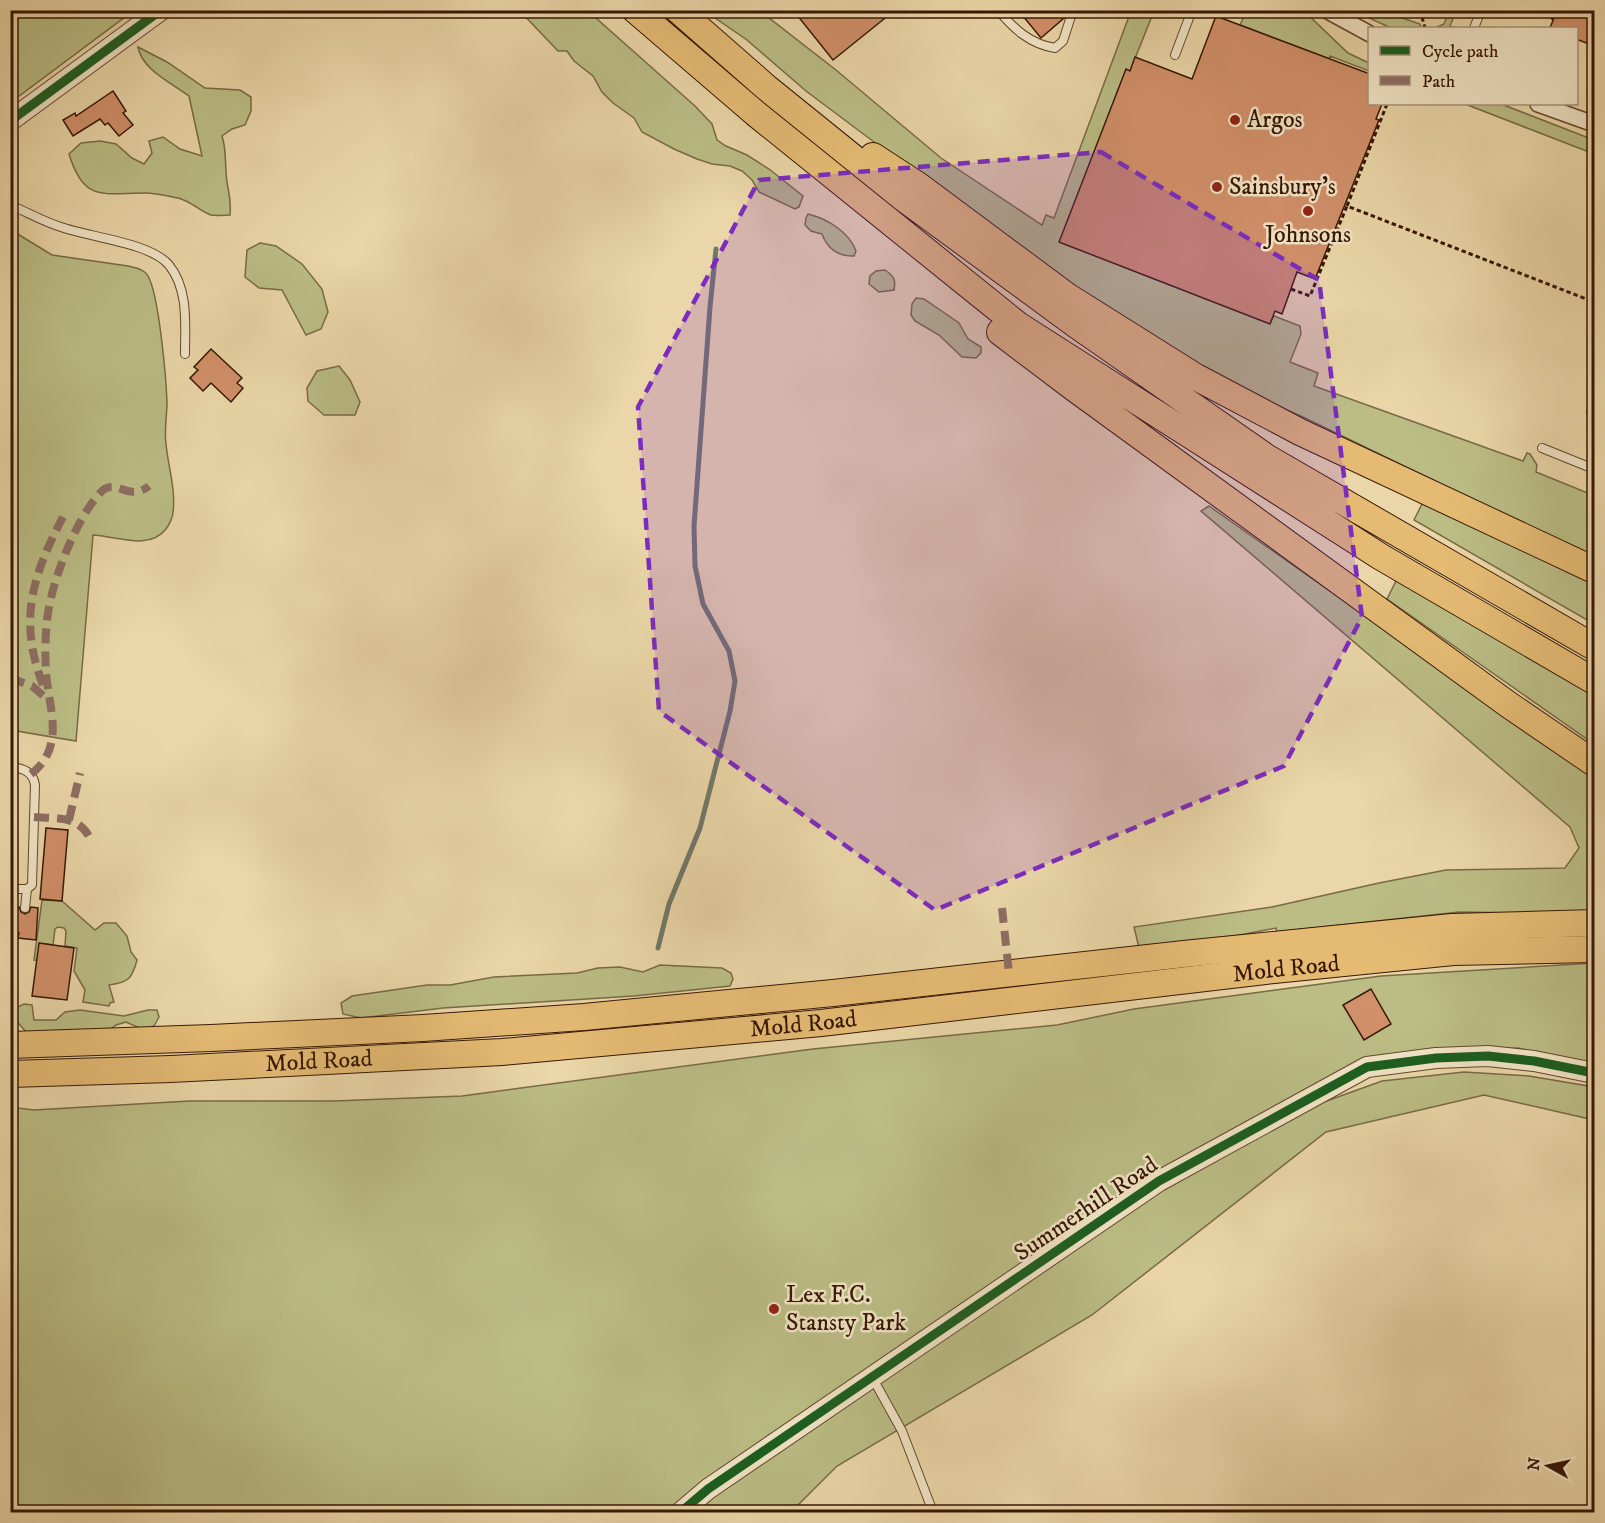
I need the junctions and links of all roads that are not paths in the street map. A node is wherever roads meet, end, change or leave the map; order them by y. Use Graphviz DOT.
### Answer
graph roads {
  1 [pos="161,10"];
  2 [pos="635,10"];
  3 [pos="678,10"];
  4 [pos="998,10"];
  5 [pos="1073,10"];
  6 [pos="1192,10"];
  7 [pos="1326,10"];
  8 [pos="1480,10"];
  9 [pos="1474,27"];
  10 [pos="1368,33"];
  11 [pos="1175,55"];
  12 [pos="766,88"];
  13 [pos="729,91"];
  14 [pos="1541,105"];
  15 [pos="10,121"];
  16 [pos="1594,124"];
  17 [pos="10,205"];
  18 [pos="185,354"];
  19 [pos="1594,403"];
  20 [pos="1594,415"];
  21 [pos="1542,448"];
  22 [pos="1594,469"];
  23 [pos="1594,570"];
  24 [pos="1594,647"];
  25 [pos="1594,681"];
  26 [pos="1594,763"];
  27 [pos="10,766"];
  28 [pos="10,889"];
  29 [pos="27,889"];
  30 [pos="25,908"];
  31 [pos="1594,923"];
  32 [pos="1594,949"];
  33 [pos="1011,987"];
  34 [pos="10,1045"];
  35 [pos="1594,1073"];
  36 [pos="10,1074"];
  37 [pos="872,1377"];
  38 [pos="681,1512"];
  39 [pos="933,1512"];
  1 -- 15 [label="street"];
  2 -- 13 [label="main road"];
  3 -- 12 [label="main road"];
  4 -- 5 [label="lane"];
  6 -- 11 [label="lane"];
  7 -- 10 [label="street"];
  8 -- 9 [label="lane"];
  12 -- 23 [label="main road"];
  12 -- 24 [label="main road"];
  13 -- 25 [label="main road"];
  13 -- 26 [label="main road"];
  14 -- 16 [label="street"];
  17 -- 18 [label="lane"];
  19 -- 20 [label="lane"];
  21 -- 22 [label="lane"];
  27 -- 29 [label="lane"];
  28 -- 29 [label="lane"];
  29 -- 30 [label="lane"];
  31 -- 33 [label="main road, Mold Road"];
  32 -- 33 [label="main road, Mold Road"];
  33 -- 34 [label="main road, Mold Road"];
  33 -- 36 [label="main road, Mold Road"];
  35 -- 37 [label="street, Summerhill Road"];
  37 -- 38 [label="street, Summerhill Road"];
  37 -- 39 [label="lane"];
}
